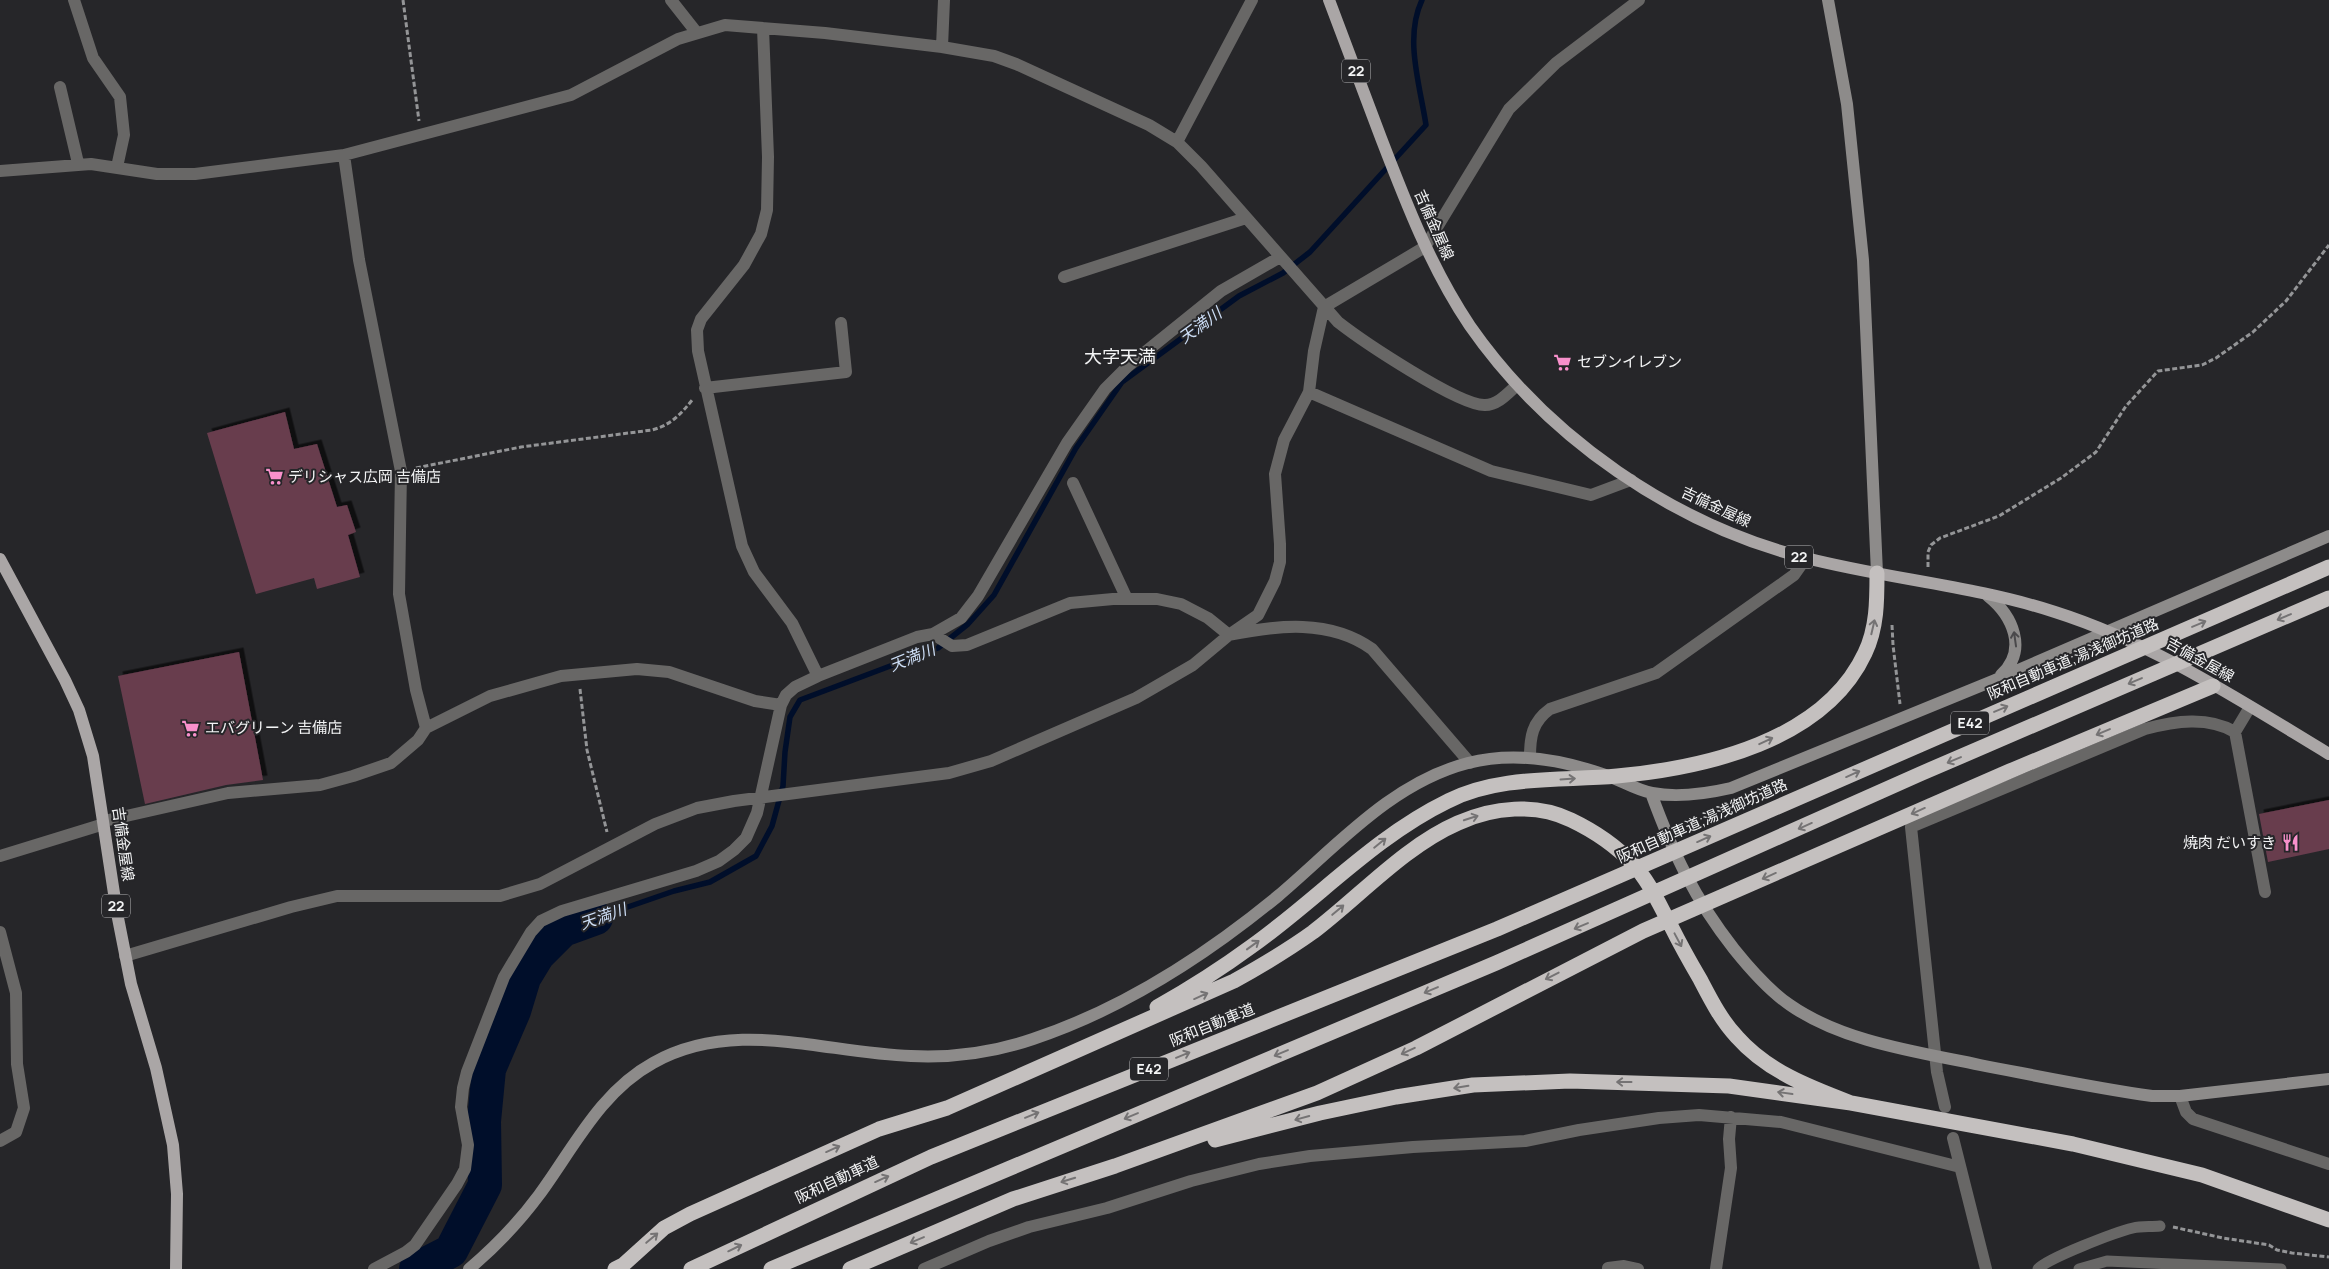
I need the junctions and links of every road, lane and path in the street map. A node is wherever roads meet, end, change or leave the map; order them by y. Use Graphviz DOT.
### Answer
graph roads {
  1 [pos="74,0"];
  2 [pos="403,0"];
  3 [pos="671,0"];
  4 [pos="944,0"];
  5 [pos="1252,0"];
  6 [pos="1329,0"];
  7 [pos="1639,0"];
  8 [pos="1828,0"];
  9 [pos="763,28"];
  10 [pos="697,33"];
  11 [pos="942,47"];
  12 [pos="60,87"];
  13 [pos="422,134"];
  14 [pos="1177,142"];
  15 [pos="344,155"];
  16 [pos="78,163"];
  17 [pos="117,167"];
  18 [pos="0,171"];
  19 [pos="1246,218"];
  20 [pos="2329,245"];
  21 [pos="1425,247"];
  22 [pos="1282,259"];
  23 [pos="1064,277"];
  24 [pos="1324,307"];
  25 [pos="841,322"];
  26 [pos="705,385"];
  27 [pos="1517,385"];
  28 [pos="1310,392"];
  29 [pos="401,471"];
  30 [pos="1631,480"];
  31 [pos="1073,483"];
  32 [pos="2329,536"];
  33 [pos="1806,558"];
  34 [pos="0,559"];
  35 [pos="2329,567"];
  36 [pos="1878,573"];
  37 [pos="1927,583"];
  38 [pos="1988,596"];
  39 [pos="2329,598"];
  40 [pos="1127,599"];
  41 [pos="1892,623"];
  42 [pos="2108,631"];
  43 [pos="933,634"];
  44 [pos="1229,635"];
  45 [pos="580,674"];
  46 [pos="818,676"];
  47 [pos="1995,680"];
  48 [pos="2213,686"];
  49 [pos="781,705"];
  50 [pos="2250,707"];
  51 [pos="1902,719"];
  52 [pos="426,728"];
  53 [pos="2235,732"];
  54 [pos="2329,754"];
  55 [pos="1530,757"];
  56 [pos="1470,762"];
  57 [pos="1651,793"];
  58 [pos="764,798"];
  59 [pos="104,822"];
  60 [pos="612,847"];
  61 [pos="0,856"];
  62 [pos="1611,880"];
  63 [pos="2265,892"];
  64 [pos="0,932"];
  65 [pos="125,956"];
  66 [pos="1077,1052"];
  67 [pos="1935,1056"];
  68 [pos="2329,1079"];
  69 [pos="2180,1096"];
  70 [pos="1851,1103"];
  71 [pos="1945,1108"];
  72 [pos="1731,1117"];
  73 [pos="1953,1138"];
  74 [pos="0,1141"];
  75 [pos="2329,1164"];
  76 [pos="1115,1166"];
  77 [pos="1960,1167"];
  78 [pos="2329,1220"];
  79 [pos="2160,1226"];
  80 [pos="2329,1257"];
  81 [pos="2207,1267"];
  82 [pos="1608,1268"];
  83 [pos="2250,1268"];
  84 [pos="176,1269"];
  85 [pos="374,1269"];
  86 [pos="469,1269"];
  87 [pos="615,1269"];
  88 [pos="691,1269"];
  89 [pos="771,1269"];
  90 [pos="850,1269"];
  91 [pos="924,1269"];
  92 [pos="1638,1269"];
  93 [pos="1716,1269"];
  94 [pos="1986,1269"];
  95 [pos="2038,1269"];
  96 [pos="2079,1269"];
  97 [pos="2273,1269"];
  98 [pos="2281,1269"];
  1 -- 17 [label="street"];
  2 -- 13 [label="path"];
  3 -- 10 [label="street"];
  4 -- 11 [label="street"];
  5 -- 14 [label="street"];
  6 -- 21 [label="main road, 吉備金屋線 / 22"];
  7 -- 21 [label="street"];
  8 -- 36 [label="street"];
  9 -- 10 [label="street"];
  9 -- 11 [label="street"];
  9 -- 26 [label="street"];
  10 -- 13 [label="street"];
  11 -- 14 [label="street"];
  12 -- 16 [label="street"];
  13 -- 15 [label="street"];
  14 -- 19 [label="street"];
  15 -- 17 [label="street"];
  15 -- 29 [label="street"];
  16 -- 17 [label="street"];
  16 -- 18 [label="street"];
  19 -- 22 [label="street"];
  19 -- 23 [label="street"];
  20 -- 37 [label="path"];
  21 -- 24 [label="street"];
  21 -- 27 [label="main road, 吉備金屋線 / 22"];
  22 -- 24 [label="street"];
  22 -- 43 [label="street"];
  24 -- 27 [label="street"];
  24 -- 28 [label="street"];
  25 -- 26 [label="street"];
  26 -- 29 [label="path"];
  26 -- 46 [label="street"];
  27 -- 30 [label="main road, 吉備金屋線 / 22"];
  28 -- 30 [label="street"];
  28 -- 44 [label="street"];
  29 -- 52 [label="street"];
  30 -- 33 [label="main road, 吉備金屋線 / 22"];
  31 -- 40 [label="street"];
  32 -- 42 [label="street"];
  33 -- 36 [label="main road, 吉備金屋線 / 22"];
  33 -- 55 [label="street"];
  34 -- 59 [label="main road, 吉備金屋線 / 22"];
  62 -- 35 [label="highway, 阪和自動車道;湯浅御坊道路 / E42, one-way"];
  36 -- 37 [label="main road, 吉備金屋線 / 22"];
  66 -- 36 [label="highway, one-way"];
  37 -- 38 [label="main road, 吉備金屋線 / 22"];
  38 -- 42 [label="main road, 吉備金屋線 / 22"];
  47 -- 38 [label="street, one-way"];
  39 -- 89 [label="highway, E42, one-way"];
  40 -- 43 [label="street"];
  40 -- 44 [label="street"];
  41 -- 51 [label="path"];
  42 -- 47 [label="street"];
  42 -- 48 [label="main road, 吉備金屋線 / 22"];
  43 -- 46 [label="street"];
  44 -- 56 [label="street"];
  44 -- 58 [label="street"];
  45 -- 49 [label="street"];
  45 -- 52 [label="street"];
  45 -- 60 [label="path"];
  46 -- 49 [label="street"];
  47 -- 51 [label="street"];
  48 -- 50 [label="main road, 吉備金屋線 / 22"];
  48 -- 76 [label="highway, one-way"];
  49 -- 58 [label="street"];
  50 -- 53 [label="street"];
  50 -- 54 [label="main road, 吉備金屋線 / 22"];
  51 -- 57 [label="street"];
  52 -- 59 [label="street"];
  53 -- 63 [label="street"];
  53 -- 67 [label="street"];
  55 -- 56 [label="street"];
  55 -- 57 [label="street"];
  56 -- 86 [label="street"];
  57 -- 67 [label="street"];
  58 -- 60 [label="street"];
  58 -- 85 [label="street"];
  59 -- 61 [label="street"];
  59 -- 65 [label="main road, 吉備金屋線 / 22"];
  60 -- 65 [label="street"];
  88 -- 62 [label="highway, 阪和自動車道 / E42, one-way"];
  64 -- 74 [label="street"];
  65 -- 84 [label="main road, 吉備金屋線 / 22"];
  66 -- 70 [label="highway, one-way"];
  87 -- 66 [label="highway, one-way"];
  67 -- 69 [label="street"];
  67 -- 71 [label="street"];
  68 -- 69 [label="street"];
  69 -- 75 [label="street"];
  70 -- 76 [label="highway, one-way"];
  70 -- 78 [label="highway"];
  72 -- 77 [label="street"];
  72 -- 91 [label="street"];
  72 -- 93 [label="street"];
  73 -- 77 [label="street"];
  76 -- 90 [label="highway, one-way"];
  77 -- 94 [label="street"];
  79 -- 80 [label="path"];
  79 -- 95 [label="lane"];
  81 -- 83 [label="lane"];
  81 -- 96 [label="lane"];
  82 -- 92 [label="street"];
  83 -- 97 [label="lane"];
  97 -- 98 [label="lane"];
}
